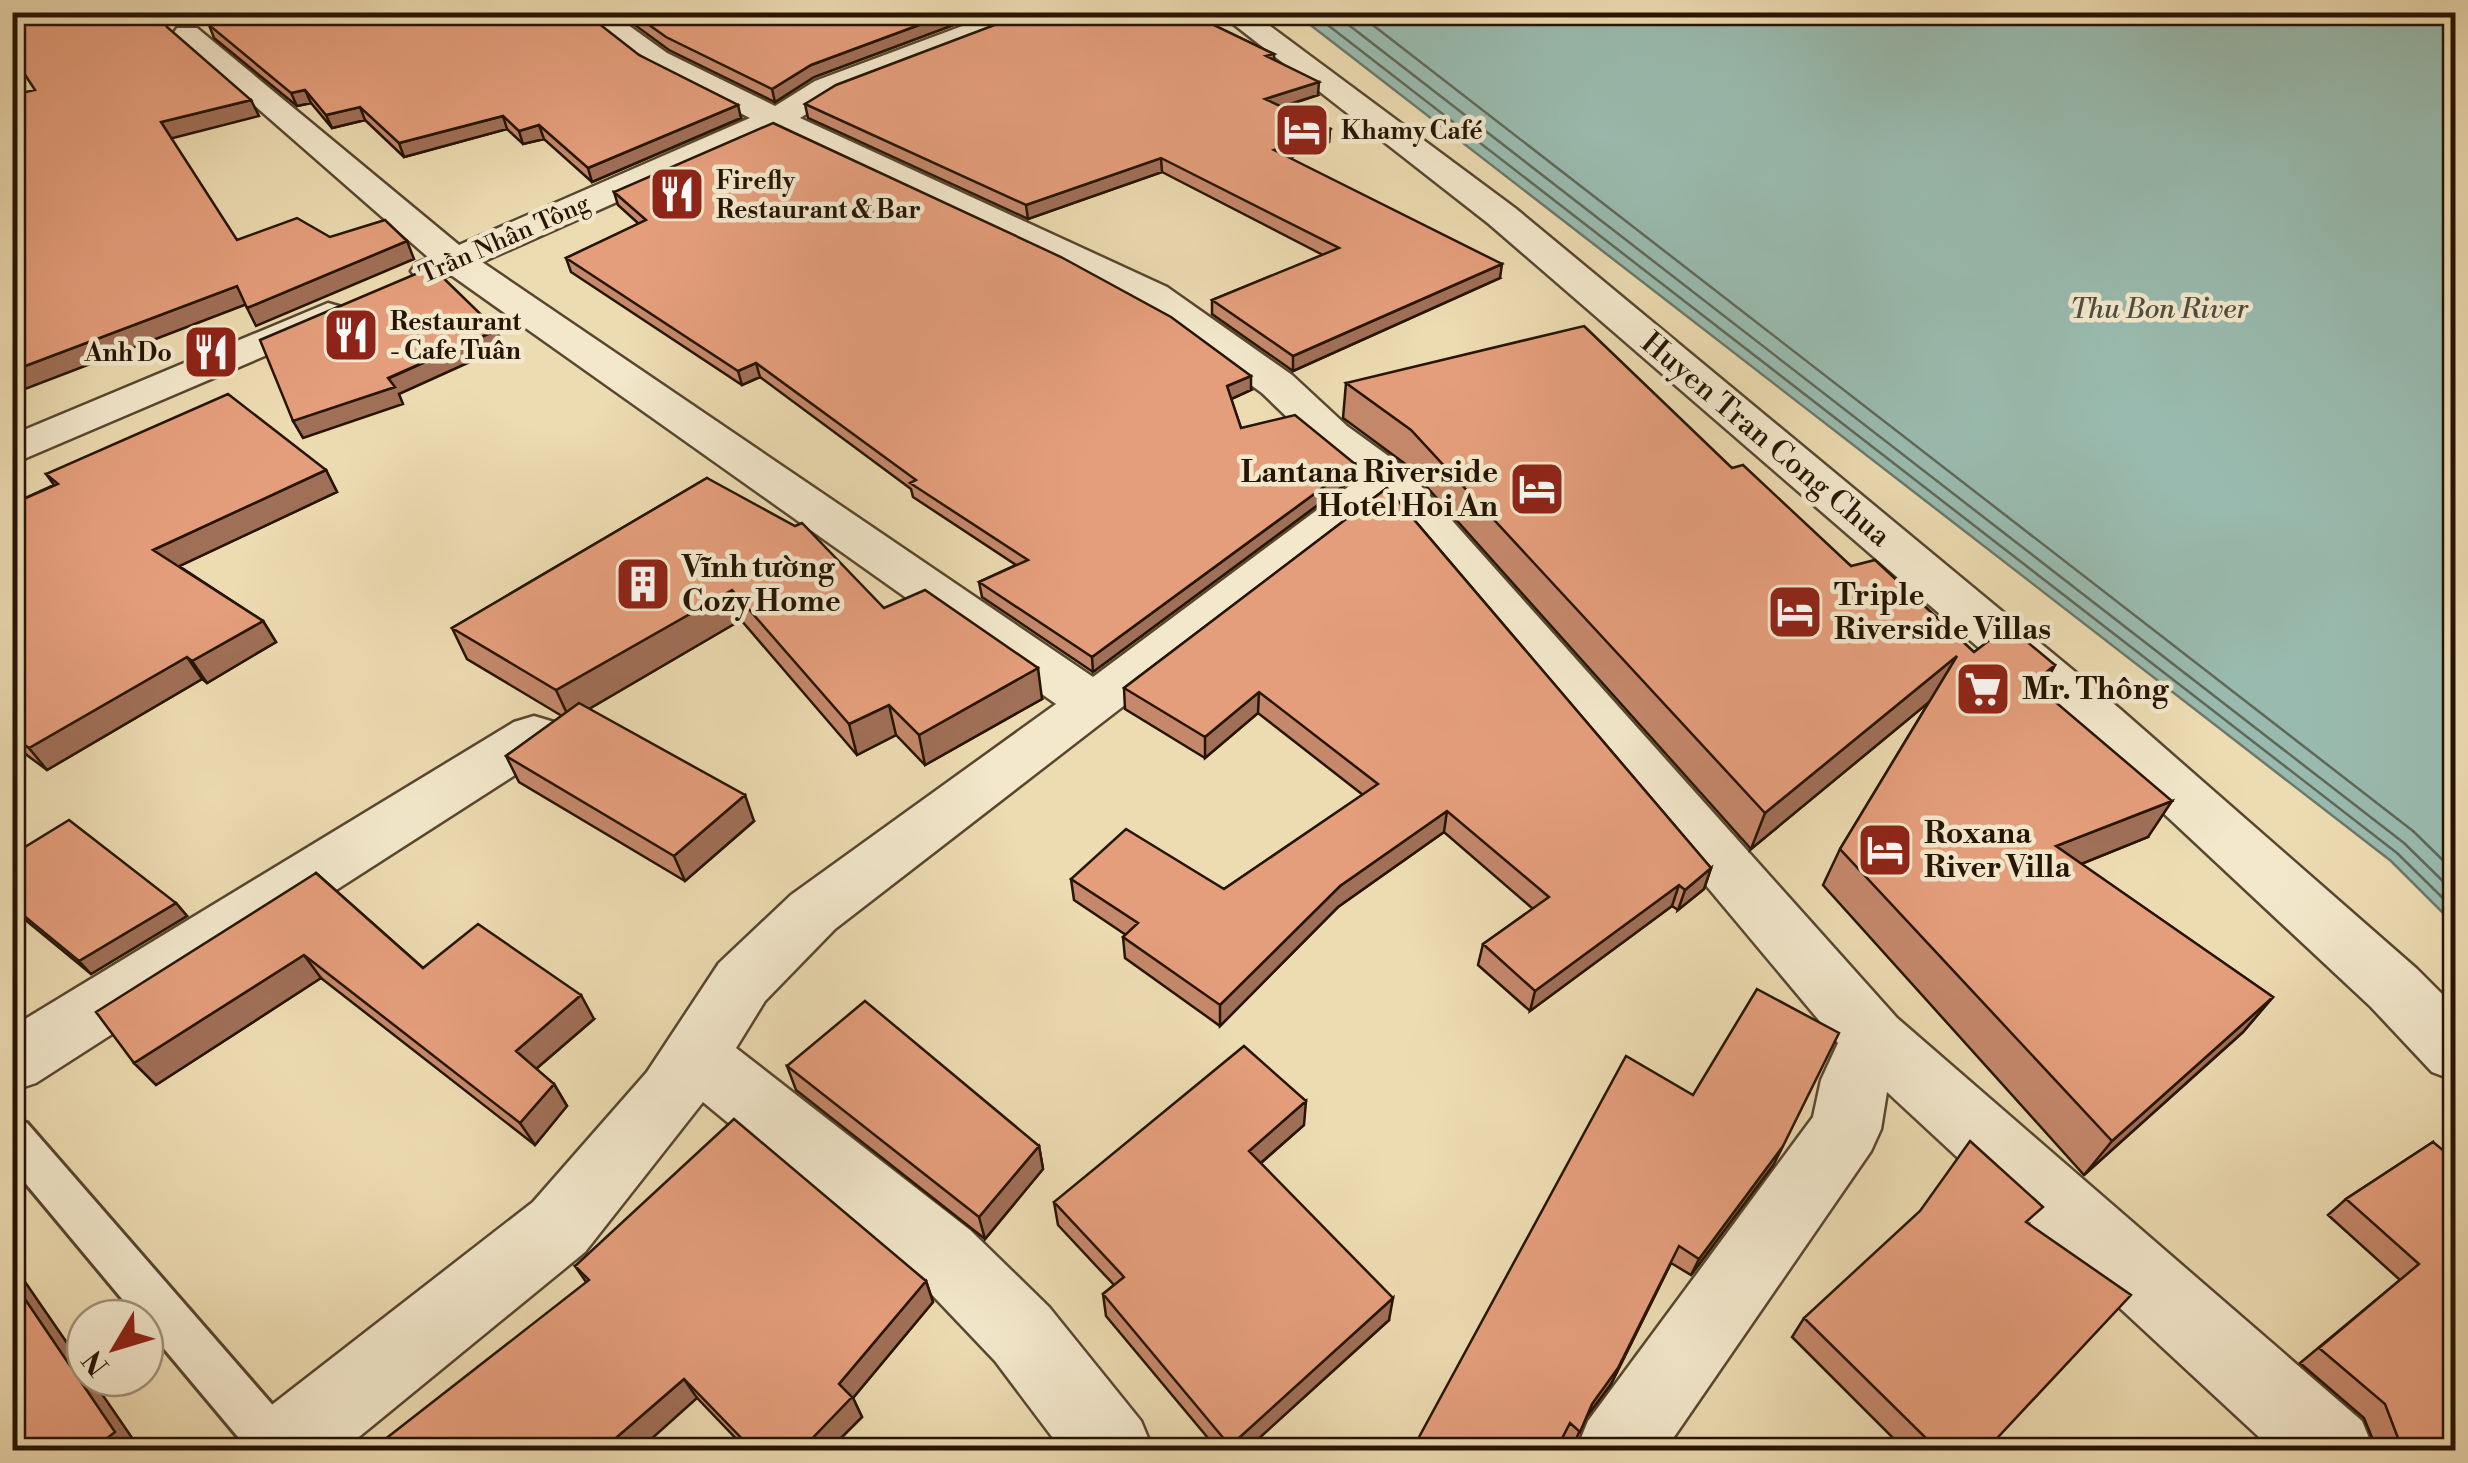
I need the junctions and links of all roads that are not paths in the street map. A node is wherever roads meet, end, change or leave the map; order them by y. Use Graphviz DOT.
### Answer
graph roads {
  1 [pos="591,12"];
  2 [pos="1028,12"];
  3 [pos="1232,12"];
  4 [pos="187,34"];
  5 [pos="776,119"];
  6 [pos="454,260"];
  7 [pos="401,283"];
  8 [pos="366,298"];
  9 [pos="12,451"];
  10 [pos="1389,478"];
  11 [pos="1094,704"];
  12 [pos="534,736"];
  13 [pos="1874,1038"];
  14 [pos="2456,1052"];
  15 [pos="695,1056"];
  16 [pos="12,1062"];
  17 [pos="12,1136"];
  18 [pos="280,1450"];
  19 [pos="1112,1450"];
  20 [pos="1617,1450"];
  21 [pos="2333,1450"];
  1 -- 5 [label="street"];
  2 -- 5 [label="street, Trần Nhân Tông"];
  3 -- 14 [label="street, Huyen Tran Cong Chua"];
  4 -- 6 [label="street"];
  5 -- 6 [label="street, Trần Nhân Tông"];
  5 -- 10 [label="street"];
  6 -- 7 [label="street, Trần Nhân Tông"];
  6 -- 11 [label="street"];
  8 -- 9 [label="street"];
  10 -- 11 [label="street"];
  10 -- 13 [label="street"];
  11 -- 15 [label="street"];
  12 -- 16 [label="street"];
  13 -- 20 [label="street"];
  13 -- 21 [label="street"];
  15 -- 18 [label="street"];
  15 -- 19 [label="street"];
  17 -- 18 [label="lane"];
}
